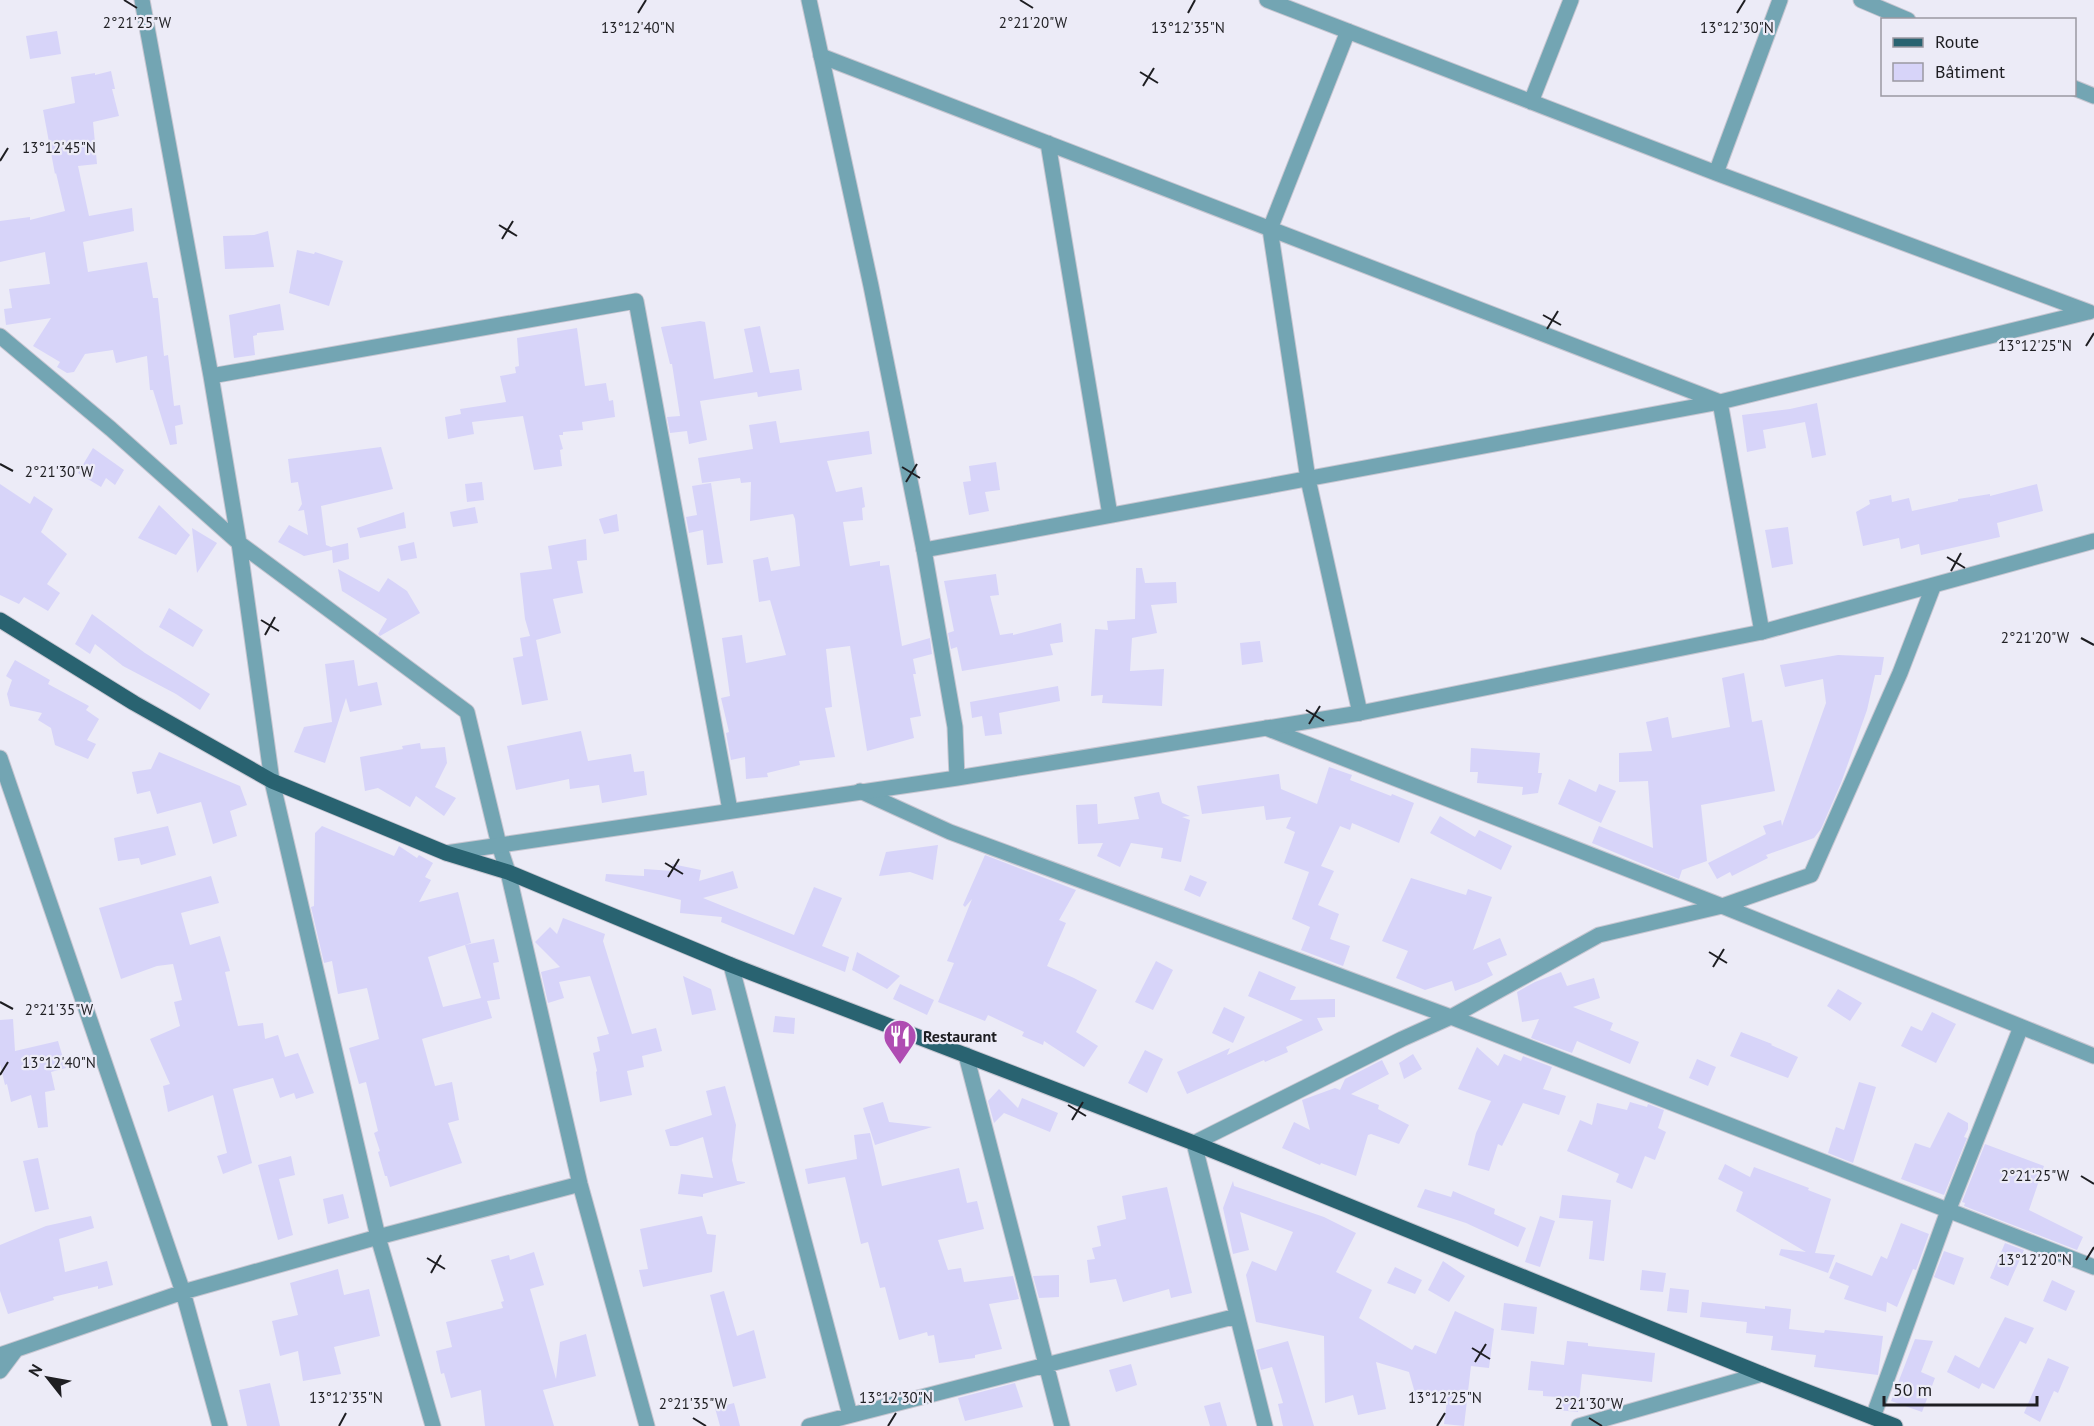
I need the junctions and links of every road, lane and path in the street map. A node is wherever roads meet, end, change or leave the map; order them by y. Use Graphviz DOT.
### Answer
graph roads {
  1 [pos="142,0"];
  2 [pos="809,0"];
  3 [pos="1267,0"];
  4 [pos="1571,0"];
  5 [pos="1780,0"];
  6 [pos="1861,0"];
  7 [pos="1903,18"];
  8 [pos="1348,31"];
  9 [pos="821,56"];
  10 [pos="2076,89"];
  11 [pos="2094,96"];
  12 [pos="1531,102"];
  13 [pos="1047,144"];
  14 [pos="1716,173"];
  15 [pos="1270,229"];
  16 [pos="2091,313"];
  17 [pos="0,336"];
  18 [pos="211,376"];
  19 [pos="1720,402"];
  20 [pos="1308,479"];
  21 [pos="1110,515"];
  22 [pos="2094,541"];
  23 [pos="239,543"];
  24 [pos="924,550"];
  25 [pos="1933,586"];
  26 [pos="0,620"];
  27 [pos="1762,632"];
  28 [pos="1360,713"];
  29 [pos="1266,728"];
  30 [pos="0,758"];
  31 [pos="957,778"];
  32 [pos="272,781"];
  33 [pos="860,791"];
  34 [pos="730,810"];
  35 [pos="499,844"];
  36 [pos="446,853"];
  37 [pos="508,872"];
  38 [pos="1722,906"];
  39 [pos="731,965"];
  40 [pos="1451,1017"];
  41 [pos="2021,1027"];
  42 [pos="966,1054"];
  43 [pos="2094,1056"];
  44 [pos="1194,1143"];
  45 [pos="580,1184"];
  46 [pos="1948,1211"];
  47 [pos="378,1237"];
  48 [pos="2094,1267"];
  49 [pos="183,1292"];
  50 [pos="1237,1316"];
  51 [pos="7,1354"];
  52 [pos="1046,1365"];
  53 [pos="0,1371"];
  54 [pos="1762,1374"];
  55 [pos="850,1415"];
  56 [pos="1873,1417"];
  57 [pos="1621,1420"];
  58 [pos="220,1426"];
  59 [pos="433,1426"];
  60 [pos="647,1426"];
  61 [pos="809,1426"];
  62 [pos="1062,1426"];
  63 [pos="1265,1426"];
  64 [pos="1579,1426"];
  65 [pos="1895,1426"];
  1 -- 18 [label="street"];
  2 -- 9 [label="street"];
  3 -- 8 [label="street"];
  4 -- 12 [label="street"];
  5 -- 14 [label="street"];
  6 -- 7 [label="street"];
  8 -- 12 [label="street"];
  8 -- 15 [label="street"];
  9 -- 13 [label="street"];
  9 -- 24 [label="street"];
  10 -- 11 [label="street"];
  12 -- 14 [label="street"];
  13 -- 15 [label="street"];
  13 -- 21 [label="street"];
  14 -- 16 [label="street"];
  15 -- 19 [label="street"];
  15 -- 20 [label="street"];
  16 -- 19 [label="street"];
  17 -- 23 [label="street"];
  18 -- 23 [label="street"];
  18 -- 34 [label="street"];
  19 -- 20 [label="street"];
  19 -- 27 [label="street"];
  20 -- 21 [label="street"];
  20 -- 28 [label="street"];
  21 -- 24 [label="street"];
  22 -- 25 [label="street"];
  23 -- 32 [label="street"];
  23 -- 35 [label="street"];
  24 -- 31 [label="street"];
  25 -- 27 [label="street"];
  25 -- 38 [label="street"];
  26 -- 32 [label="main road"];
  27 -- 28 [label="street"];
  28 -- 29 [label="street"];
  29 -- 31 [label="street"];
  29 -- 38 [label="street"];
  30 -- 49 [label="street"];
  31 -- 33 [label="street"];
  32 -- 36 [label="main road"];
  32 -- 47 [label="street"];
  33 -- 34 [label="street"];
  33 -- 40 [label="street"];
  34 -- 35 [label="street"];
  35 -- 36 [label="street"];
  35 -- 37 [label="street"];
  36 -- 37 [label="main road"];
  37 -- 39 [label="main road"];
  37 -- 45 [label="street"];
  38 -- 40 [label="street"];
  38 -- 41 [label="street"];
  39 -- 42 [label="main road"];
  39 -- 55 [label="street"];
  40 -- 44 [label="street"];
  40 -- 46 [label="street"];
  41 -- 43 [label="street"];
  41 -- 46 [label="street"];
  42 -- 44 [label="main road"];
  42 -- 52 [label="street"];
  44 -- 50 [label="street"];
  44 -- 54 [label="main road"];
  45 -- 47 [label="street"];
  45 -- 60 [label="street"];
  46 -- 48 [label="street"];
  46 -- 56 [label="street"];
  47 -- 49 [label="street"];
  47 -- 59 [label="street"];
  49 -- 51 [label="street"];
  49 -- 58 [label="street"];
  50 -- 52 [label="street"];
  50 -- 63 [label="street"];
  51 -- 53 [label="street"];
  52 -- 55 [label="street"];
  52 -- 62 [label="street"];
  54 -- 56 [label="main road"];
  54 -- 57 [label="street"];
  55 -- 61 [label="street"];
  56 -- 65 [label="main road"];
  57 -- 64 [label="street"];
}
